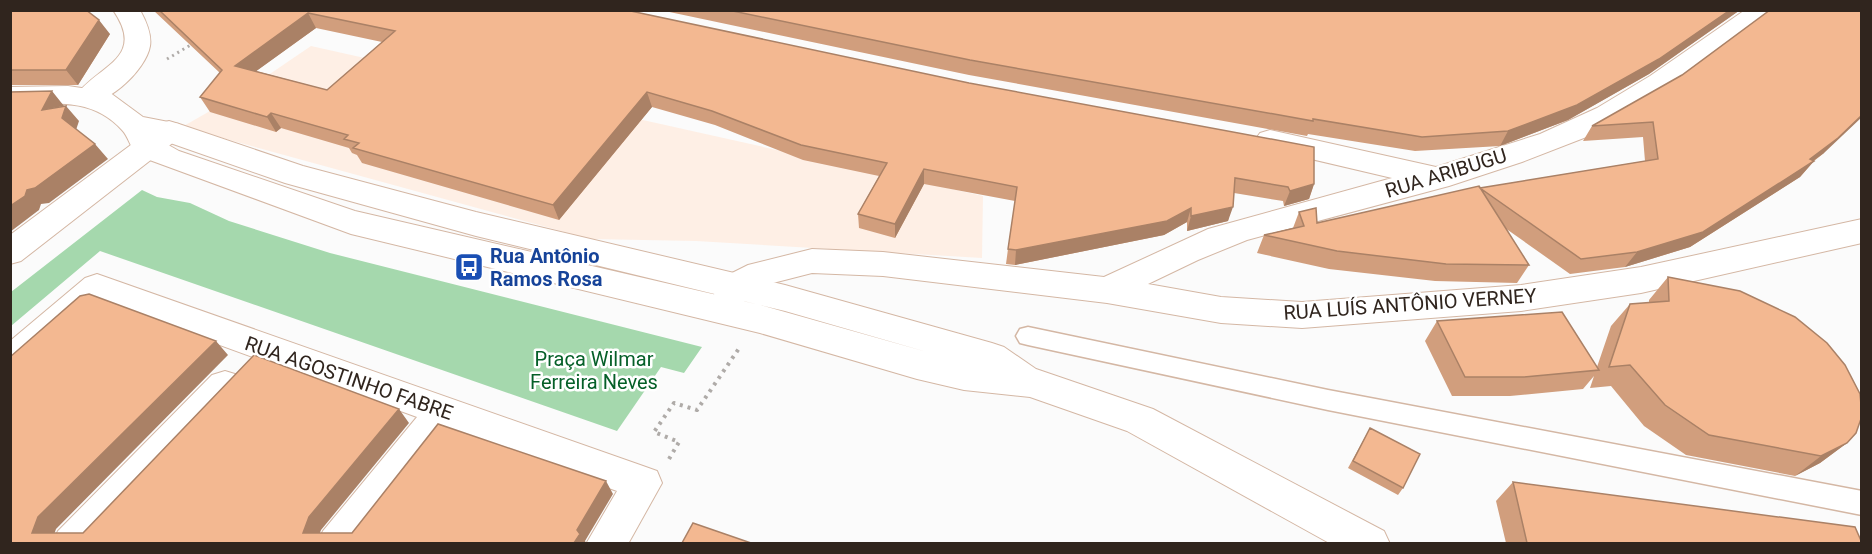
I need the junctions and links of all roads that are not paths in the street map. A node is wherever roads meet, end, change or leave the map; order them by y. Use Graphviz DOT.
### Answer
graph roads {
  1 [pos="126,10"];
  2 [pos="1763,10"];
  3 [pos="10,96"];
  4 [pos="94,98"];
  5 [pos="150,135"];
  6 [pos="1245,135"];
  7 [pos="1438,178"];
  8 [pos="1862,231"];
  9 [pos="10,252"];
  10 [pos="1107,290"];
  11 [pos="729,298"];
  12 [pos="1028,336"];
  13 [pos="262,348"];
  14 [pos="10,362"];
  15 [pos="1031,382"];
  16 [pos="444,411"];
  17 [pos="1862,504"];
  18 [pos="72,543"];
  19 [pos="338,543"];
  20 [pos="606,543"];
  21 [pos="1370,543"];
  1 -- 4 [label="street"];
  2 -- 7 [label="street, RUA ARIBUGU"];
  3 -- 4 [label="street"];
  4 -- 5 [label="street"];
  5 -- 9 [label="street"];
  5 -- 11 [label="street"];
  6 -- 7 [label="street"];
  7 -- 10 [label="street, RUA ARIBUGU"];
  8 -- 10 [label="street, RUA LUÍS ANTÔNIO VERNEY"];
  10 -- 11 [label="street, RUA LUÍS ANTÔNIO VERNEY"];
  11 -- 15 [label="street"];
  11 -- 15 [label="street"];
  12 -- 17 [label="lane"];
  13 -- 14 [label="street, RUA AGOSTINHO FABRE"];
  13 -- 16 [label="street, RUA AGOSTINHO FABRE"];
  13 -- 18 [label="street"];
  15 -- 21 [label="street"];
  16 -- 19 [label="street"];
  16 -- 20 [label="street, RUA AGOSTINHO FABRE"];
}
